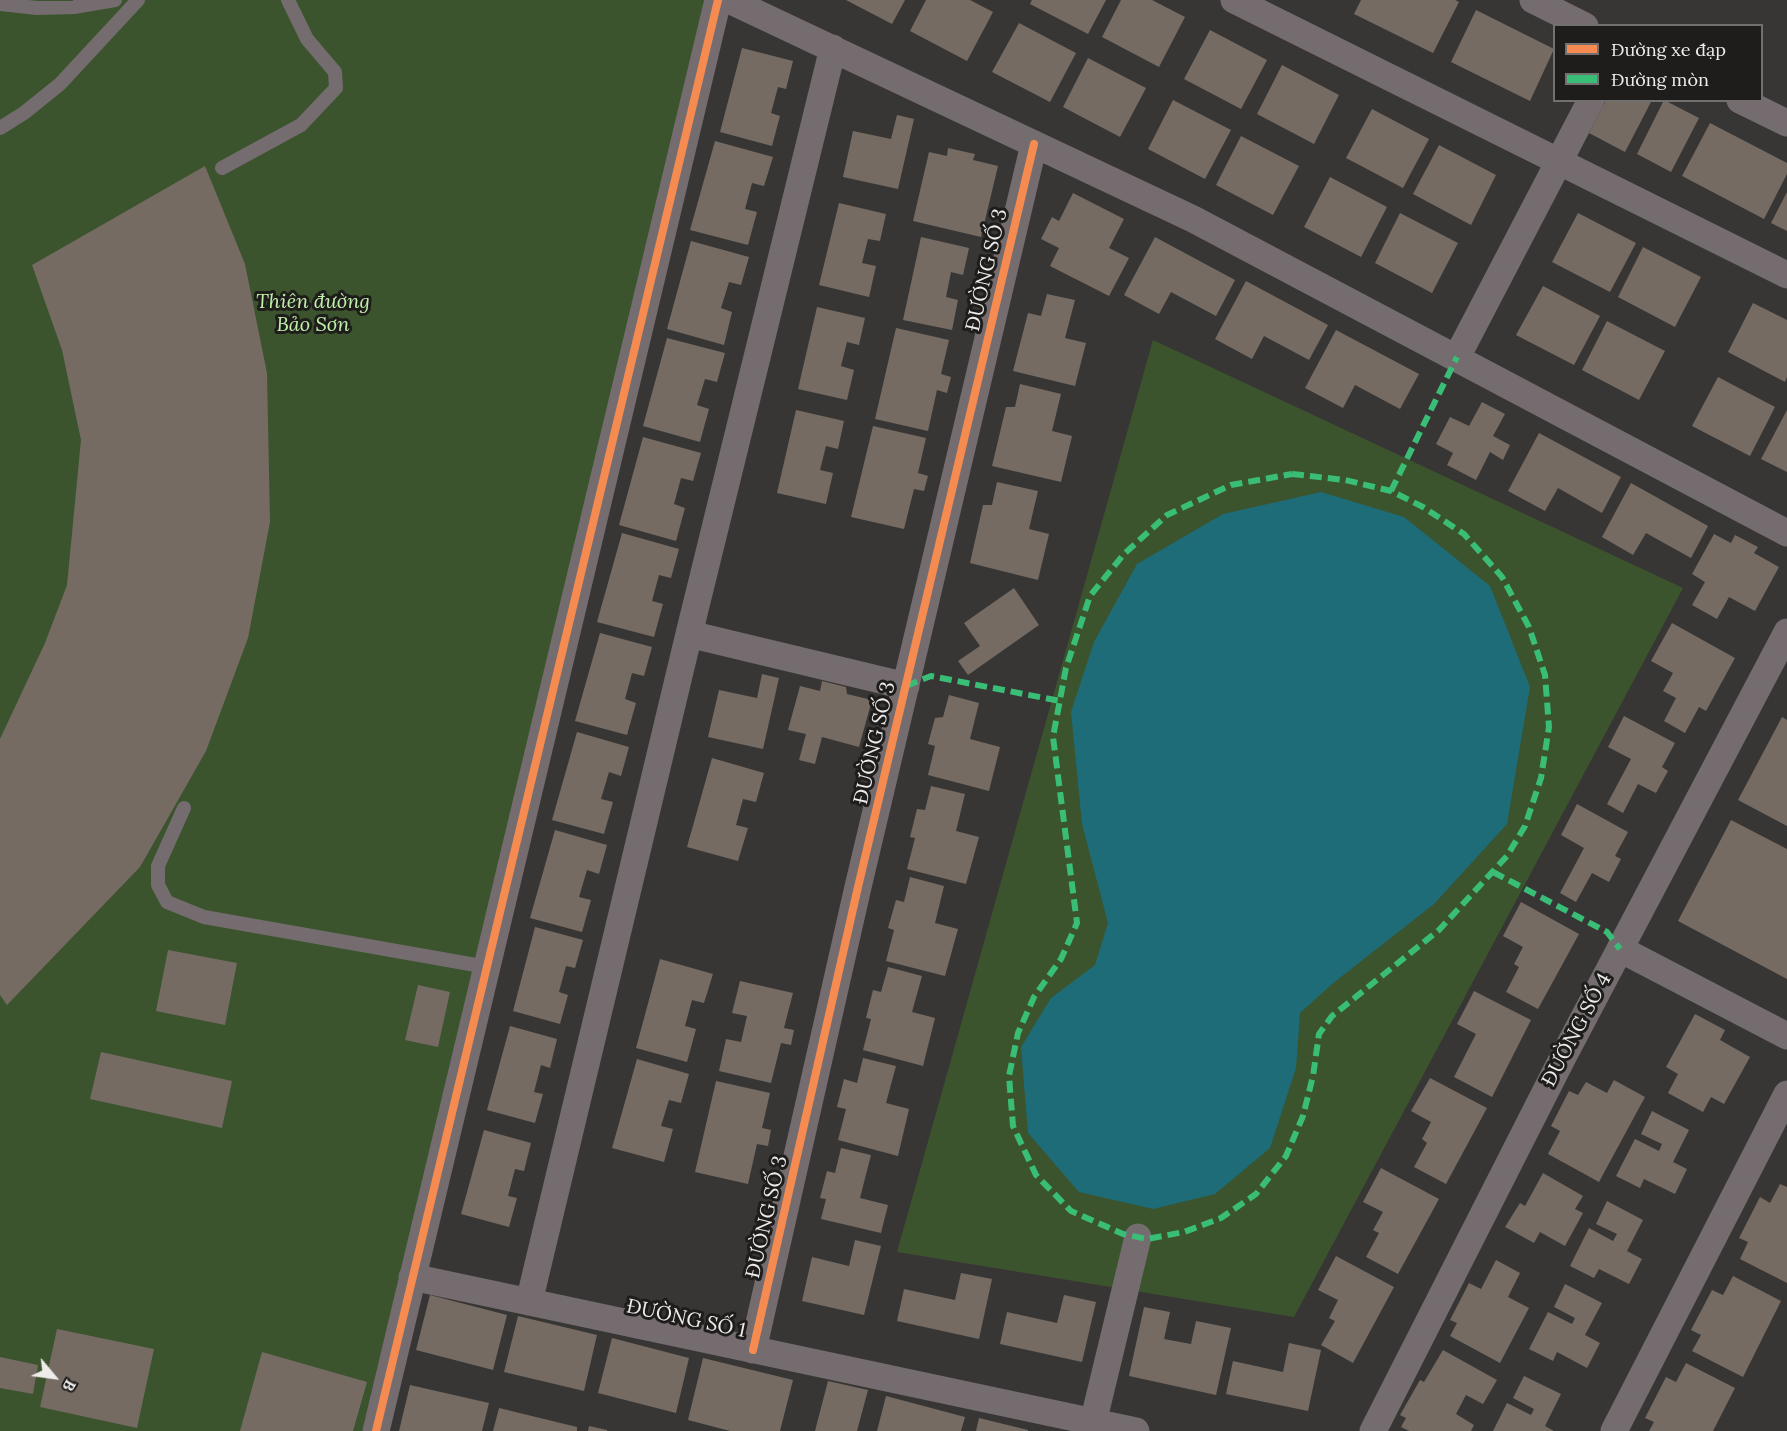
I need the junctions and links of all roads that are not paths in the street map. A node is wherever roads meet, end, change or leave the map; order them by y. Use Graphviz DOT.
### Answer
graph roads {
  1 [pos="115,0"];
  2 [pos="138,0"];
  3 [pos="288,0"];
  4 [pos="718,0"];
  5 [pos="729,0"];
  6 [pos="1234,0"];
  7 [pos="1533,0"];
  8 [pos="0,4"];
  9 [pos="1581,24"];
  10 [pos="833,48"];
  11 [pos="1590,102"];
  12 [pos="1744,102"];
  13 [pos="1787,123"];
  14 [pos="0,128"];
  15 [pos="1034,144"];
  16 [pos="1560,162"];
  17 [pos="222,168"];
  18 [pos="1787,275"];
  19 [pos="1457,357"];
  20 [pos="1787,533"];
  21 [pos="1787,632"];
  22 [pos="689,634"];
  23 [pos="906,686"];
  24 [pos="184,808"];
  25 [pos="1620,949"];
  26 [pos="487,966"];
  27 [pos="1787,1036"];
  28 [pos="1787,1094"];
  29 [pos="1138,1238"];
  30 [pos="412,1277"];
  31 [pos="529,1302"];
  32 [pos="753,1350"];
  33 [pos="1092,1426"];
  34 [pos="376,1431"];
  35 [pos="1136,1431"];
  36 [pos="1373,1431"];
  37 [pos="1614,1431"];
  1 -- 8 [label="lane"];
  2 -- 14 [label="lane"];
  3 -- 17 [label="lane"];
  4 -- 26 [label="street"];
  5 -- 10 [label="street"];
  6 -- 16 [label="street"];
  7 -- 9 [label="street"];
  10 -- 15 [label="street"];
  10 -- 22 [label="street"];
  11 -- 16 [label="street"];
  12 -- 13 [label="street"];
  15 -- 19 [label="street"];
  15 -- 23 [label="street, ĐƯỜNG SỐ 3"];
  16 -- 18 [label="street"];
  16 -- 19 [label="street"];
  19 -- 20 [label="street"];
  21 -- 25 [label="street, ĐƯỜNG SỐ 4"];
  22 -- 23 [label="street"];
  22 -- 31 [label="street"];
  23 -- 32 [label="street, ĐƯỜNG SỐ 3"];
  24 -- 26 [label="lane"];
  25 -- 27 [label="street"];
  25 -- 36 [label="street, ĐƯỜNG SỐ 4"];
  26 -- 30 [label="street"];
  28 -- 37 [label="street"];
  29 -- 33 [label="street"];
  30 -- 31 [label="street, ĐƯỜNG SỐ 1"];
  30 -- 34 [label="street"];
  31 -- 32 [label="street, ĐƯỜNG SỐ 1"];
  32 -- 33 [label="street, ĐƯỜNG SỐ 1"];
  33 -- 35 [label="street, ĐƯỜNG SỐ 1"];
}
